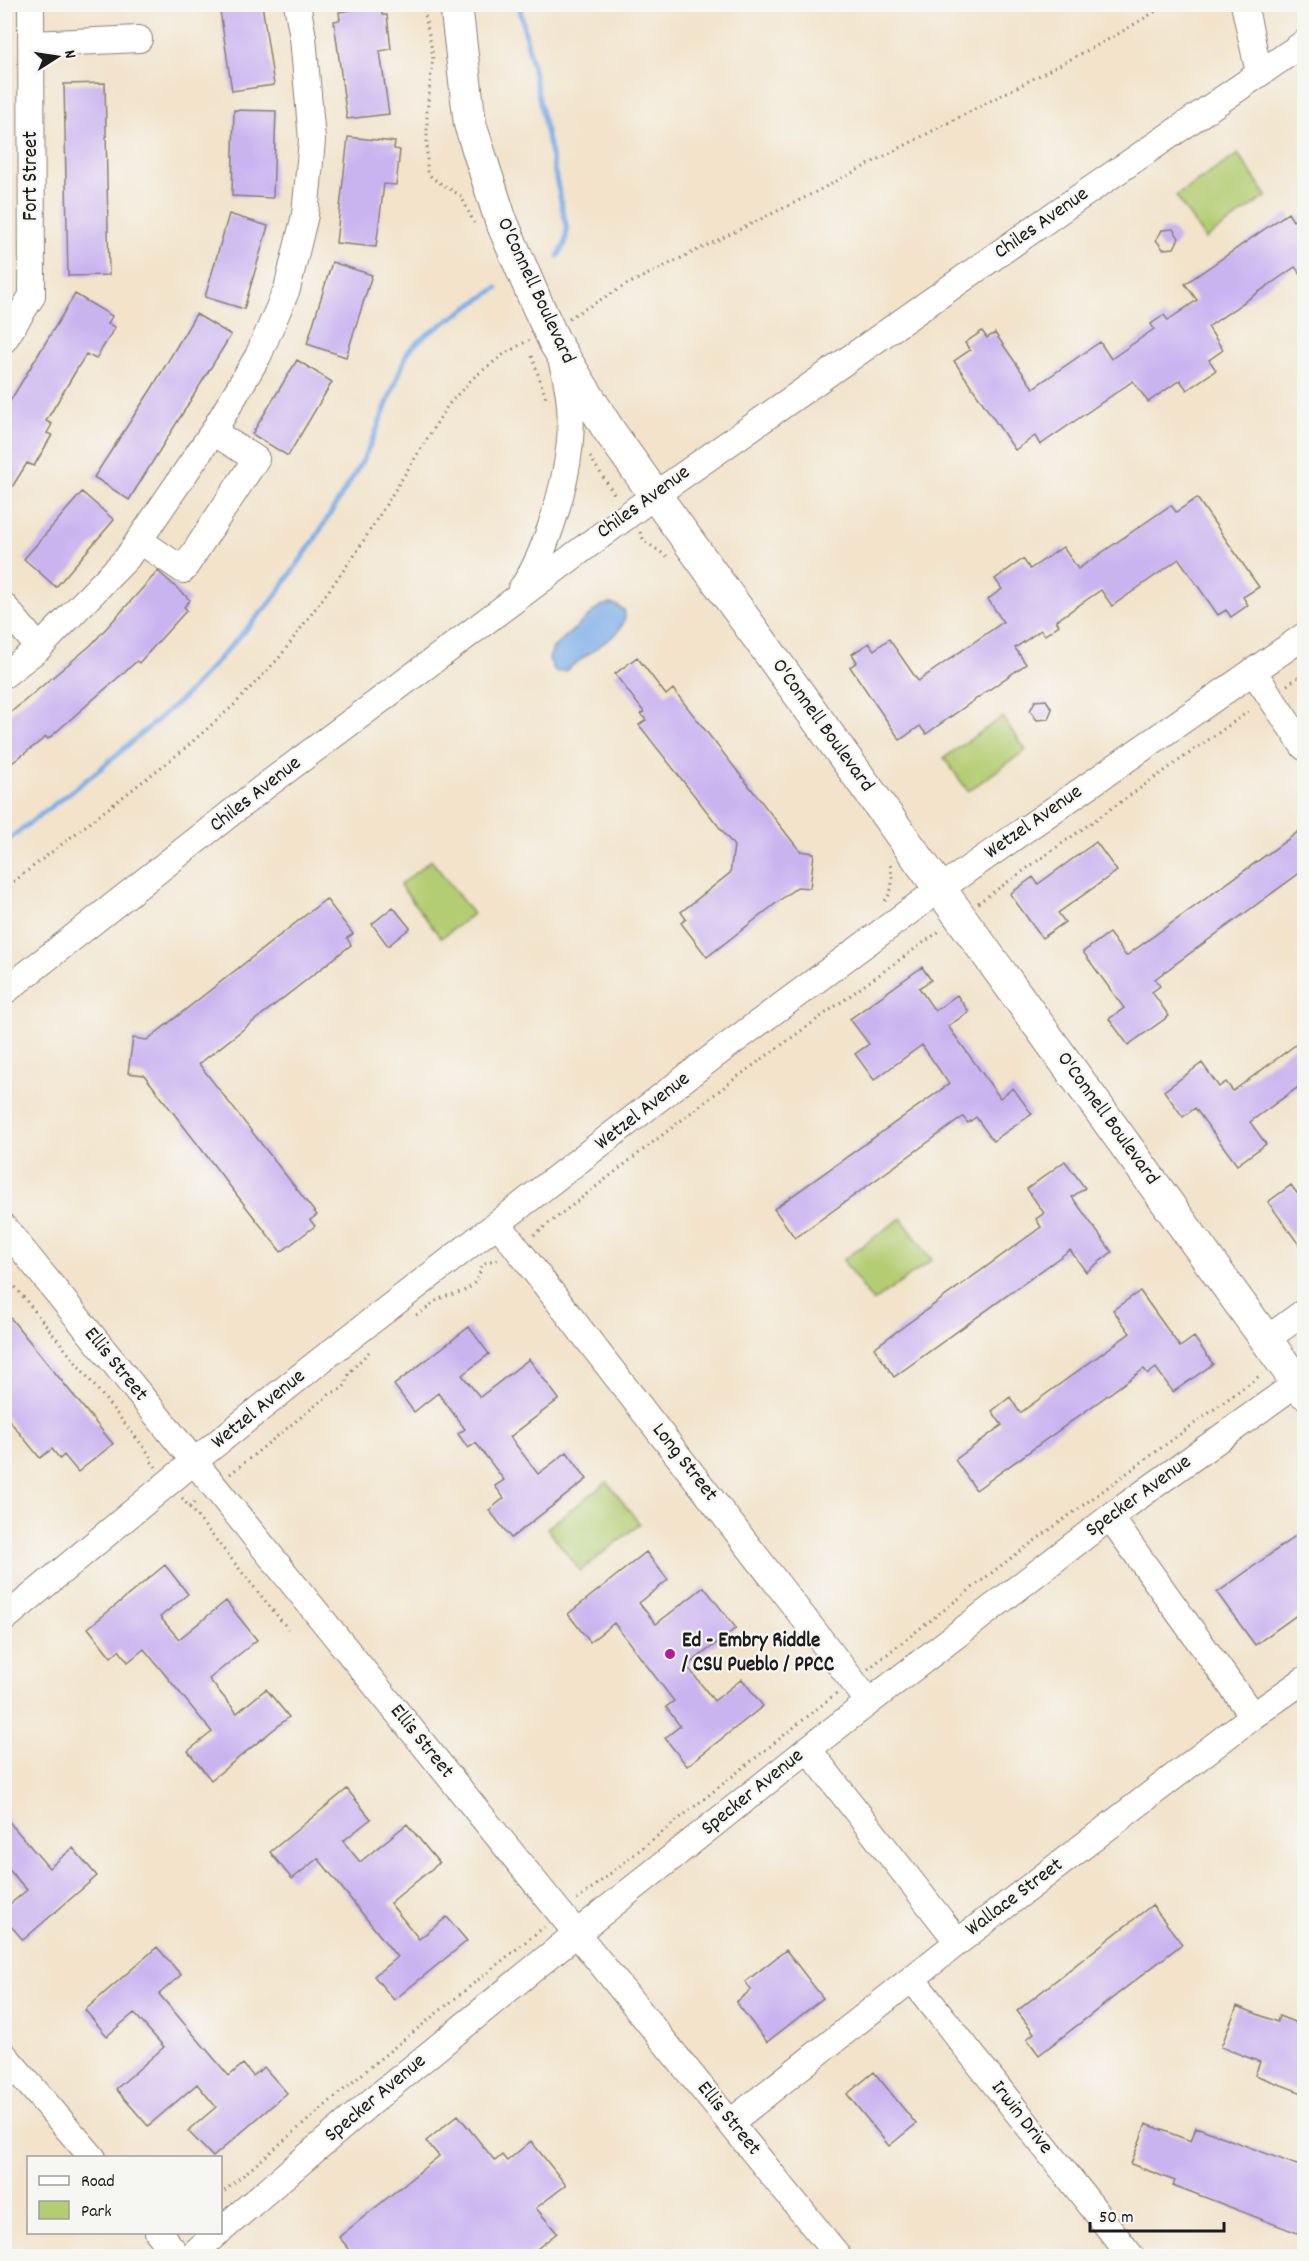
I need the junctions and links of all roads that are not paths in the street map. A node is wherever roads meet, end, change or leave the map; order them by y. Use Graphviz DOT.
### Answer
graph roads {
  1 [pos="31,4"];
  2 [pos="297,4"];
  3 [pos="456,4"];
  4 [pos="1244,4"];
  5 [pos="139,39"];
  6 [pos="1305,43"];
  7 [pos="32,44"];
  8 [pos="1259,73"];
  9 [pos="4,340"];
  10 [pos="541,342"];
  11 [pos="213,432"];
  12 [pos="655,495"];
  13 [pos="139,540"];
  14 [pos="511,602"];
  15 [pos="4,606"];
  16 [pos="1305,636"];
  17 [pos="39,648"];
  18 [pos="1253,671"];
  19 [pos="4,675"];
  20 [pos="1305,747"];
  21 [pos="940,888"];
  22 [pos="4,992"];
  23 [pos="499,1225"];
  24 [pos="4,1227"];
  25 [pos="1305,1312"];
  26 [pos="1267,1339"];
  27 [pos="1302,1384"];
  28 [pos="192,1463"];
  29 [pos="1110,1517"];
  30 [pos="4,1618"];
  31 [pos="1305,1680"];
  32 [pos="869,1702"];
  33 [pos="1253,1716"];
  34 [pos="808,1749"];
  35 [pos="577,1933"];
  36 [pos="958,1942"];
  37 [pos="912,1979"];
  38 [pos="4,2055"];
  39 [pos="731,2122"];
  40 [pos="92,2156"];
  41 [pos="222,2229"];
  42 [pos="160,2234"];
  43 [pos="217,2234"];
  44 [pos="178,2256"];
  45 [pos="191,2256"];
  46 [pos="838,2256"];
  47 [pos="1131,2256"];
  1 -- 7 [label="street, Fort Street"];
  2 -- 11 [label="street"];
  3 -- 10 [label="main road, O'Connell Boulevard"];
  4 -- 8 [label="street"];
  5 -- 7 [label="street"];
  6 -- 8 [label="street, Chiles Avenue"];
  7 -- 9 [label="street, Fort Street"];
  8 -- 12 [label="street, Chiles Avenue"];
  10 -- 12 [label="main road, O'Connell Boulevard"];
  10 -- 14 [label="street"];
  11 -- 13 [label="street"];
  11 -- 13 [label="street"];
  12 -- 14 [label="street, Chiles Avenue"];
  12 -- 21 [label="main road, O'Connell Boulevard"];
  13 -- 17 [label="street"];
  14 -- 22 [label="street, Chiles Avenue"];
  15 -- 17 [label="street"];
  16 -- 18 [label="street, Wetzel Avenue"];
  17 -- 19 [label="street"];
  18 -- 20 [label="street"];
  18 -- 21 [label="street, Wetzel Avenue"];
  21 -- 23 [label="street, Wetzel Avenue"];
  21 -- 26 [label="main road, O'Connell Boulevard"];
  23 -- 28 [label="street, Wetzel Avenue"];
  23 -- 32 [label="street, Long Street"];
  24 -- 28 [label="street, Ellis Street"];
  25 -- 26 [label="street"];
  26 -- 27 [label="main road, O'Connell Boulevard"];
  27 -- 29 [label="street, Specker Avenue"];
  28 -- 30 [label="street, Wetzel Avenue"];
  28 -- 35 [label="street, Ellis Street"];
  29 -- 32 [label="street, Specker Avenue"];
  29 -- 33 [label="street"];
  31 -- 33 [label="street, Wallace Street"];
  32 -- 34 [label="street, Specker Avenue"];
  33 -- 36 [label="street, Wallace Street"];
  34 -- 35 [label="street, Specker Avenue"];
  34 -- 36 [label="street"];
  35 -- 39 [label="street, Ellis Street"];
  35 -- 41 [label="street, Specker Avenue"];
  36 -- 37 [label="street, Wallace Street"];
  37 -- 39 [label="street, Wallace Street"];
  37 -- 47 [label="street, Irwin Drive"];
  38 -- 40 [label="street"];
  39 -- 46 [label="street, Ellis Street"];
  42 -- 44 [label="street"];
  43 -- 45 [label="street, Specker Avenue"];
}
